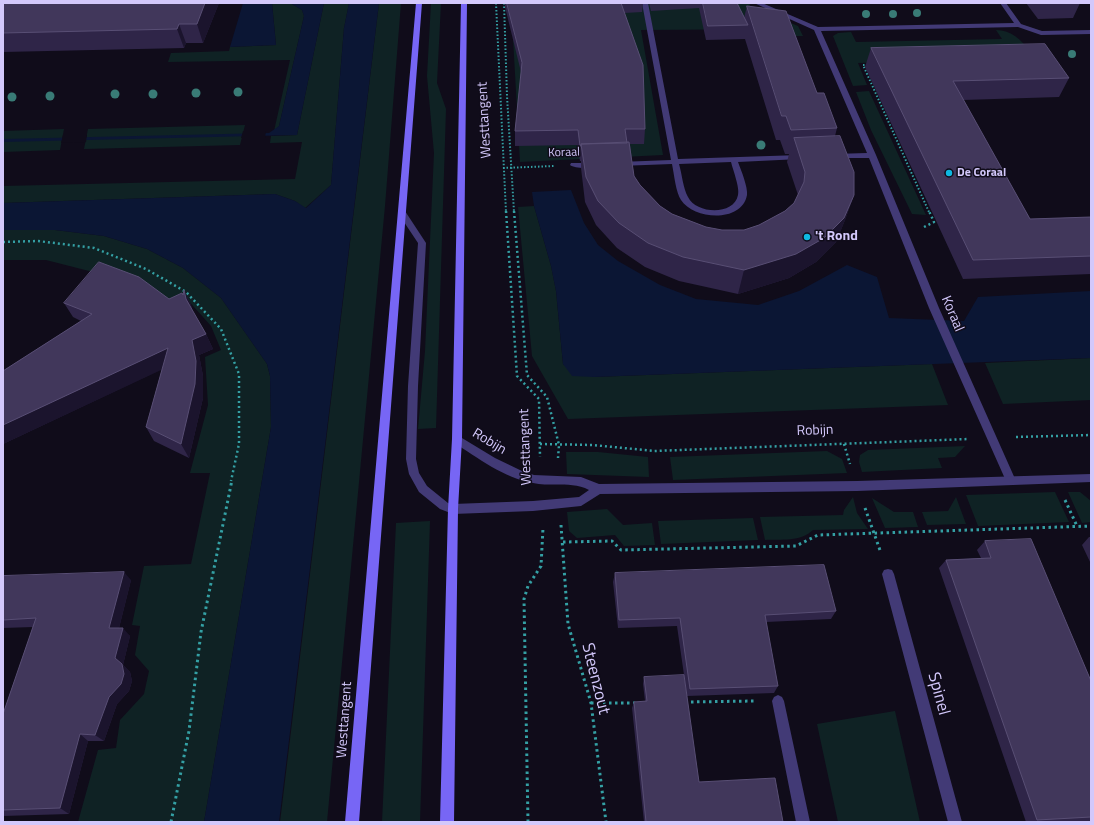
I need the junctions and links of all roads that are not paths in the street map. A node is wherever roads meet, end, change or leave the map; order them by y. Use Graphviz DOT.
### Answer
graph roads {
  1 [pos="419,3"];
  2 [pos="464,3"];
  3 [pos="645,3"];
  4 [pos="757,3"];
  5 [pos="1003,3"];
  6 [pos="1019,25"];
  7 [pos="816,29"];
  8 [pos="1091,32"];
  9 [pos="872,155"];
  10 [pos="826,156"];
  11 [pos="811,157"];
  12 [pos="734,160"];
  13 [pos="675,162"];
  14 [pos="574,165"];
  15 [pos="402,213"];
  16 [pos="457,439"];
  17 [pos="1091,478"];
  18 [pos="1011,481"];
  19 [pos="598,489"];
  20 [pos="453,508"];
  21 [pos="888,574"];
  22 [pos="778,701"];
  23 [pos="352,822"];
  24 [pos="447,822"];
  25 [pos="802,822"];
  26 [pos="955,822"];
  1 -- 15 [label="main road, Westtangent"];
  2 -- 16 [label="main road, Westtangent"];
  3 -- 13 [label="street"];
  4 -- 7 [label="street"];
  5 -- 6 [label="street"];
  6 -- 7 [label="street"];
  6 -- 8 [label="street"];
  7 -- 9 [label="street, Koraal"];
  9 -- 10 [label="street"];
  9 -- 18 [label="street, Koraal"];
  11 -- 12 [label="street, Koraal"];
  12 -- 13 [label="street, Koraal"];
  12 -- 13 [label="street"];
  13 -- 14 [label="street, Koraal"];
  15 -- 20 [label="street"];
  15 -- 23 [label="main road, Westtangent"];
  16 -- 19 [label="street, Robijn"];
  16 -- 20 [label="main road, Westtangent"];
  17 -- 18 [label="street, Robijn"];
  18 -- 19 [label="street, Robijn"];
  19 -- 20 [label="street"];
  20 -- 24 [label="main road, Westtangent"];
  21 -- 26 [label="street, Spinel"];
  22 -- 25 [label="street"];
}
